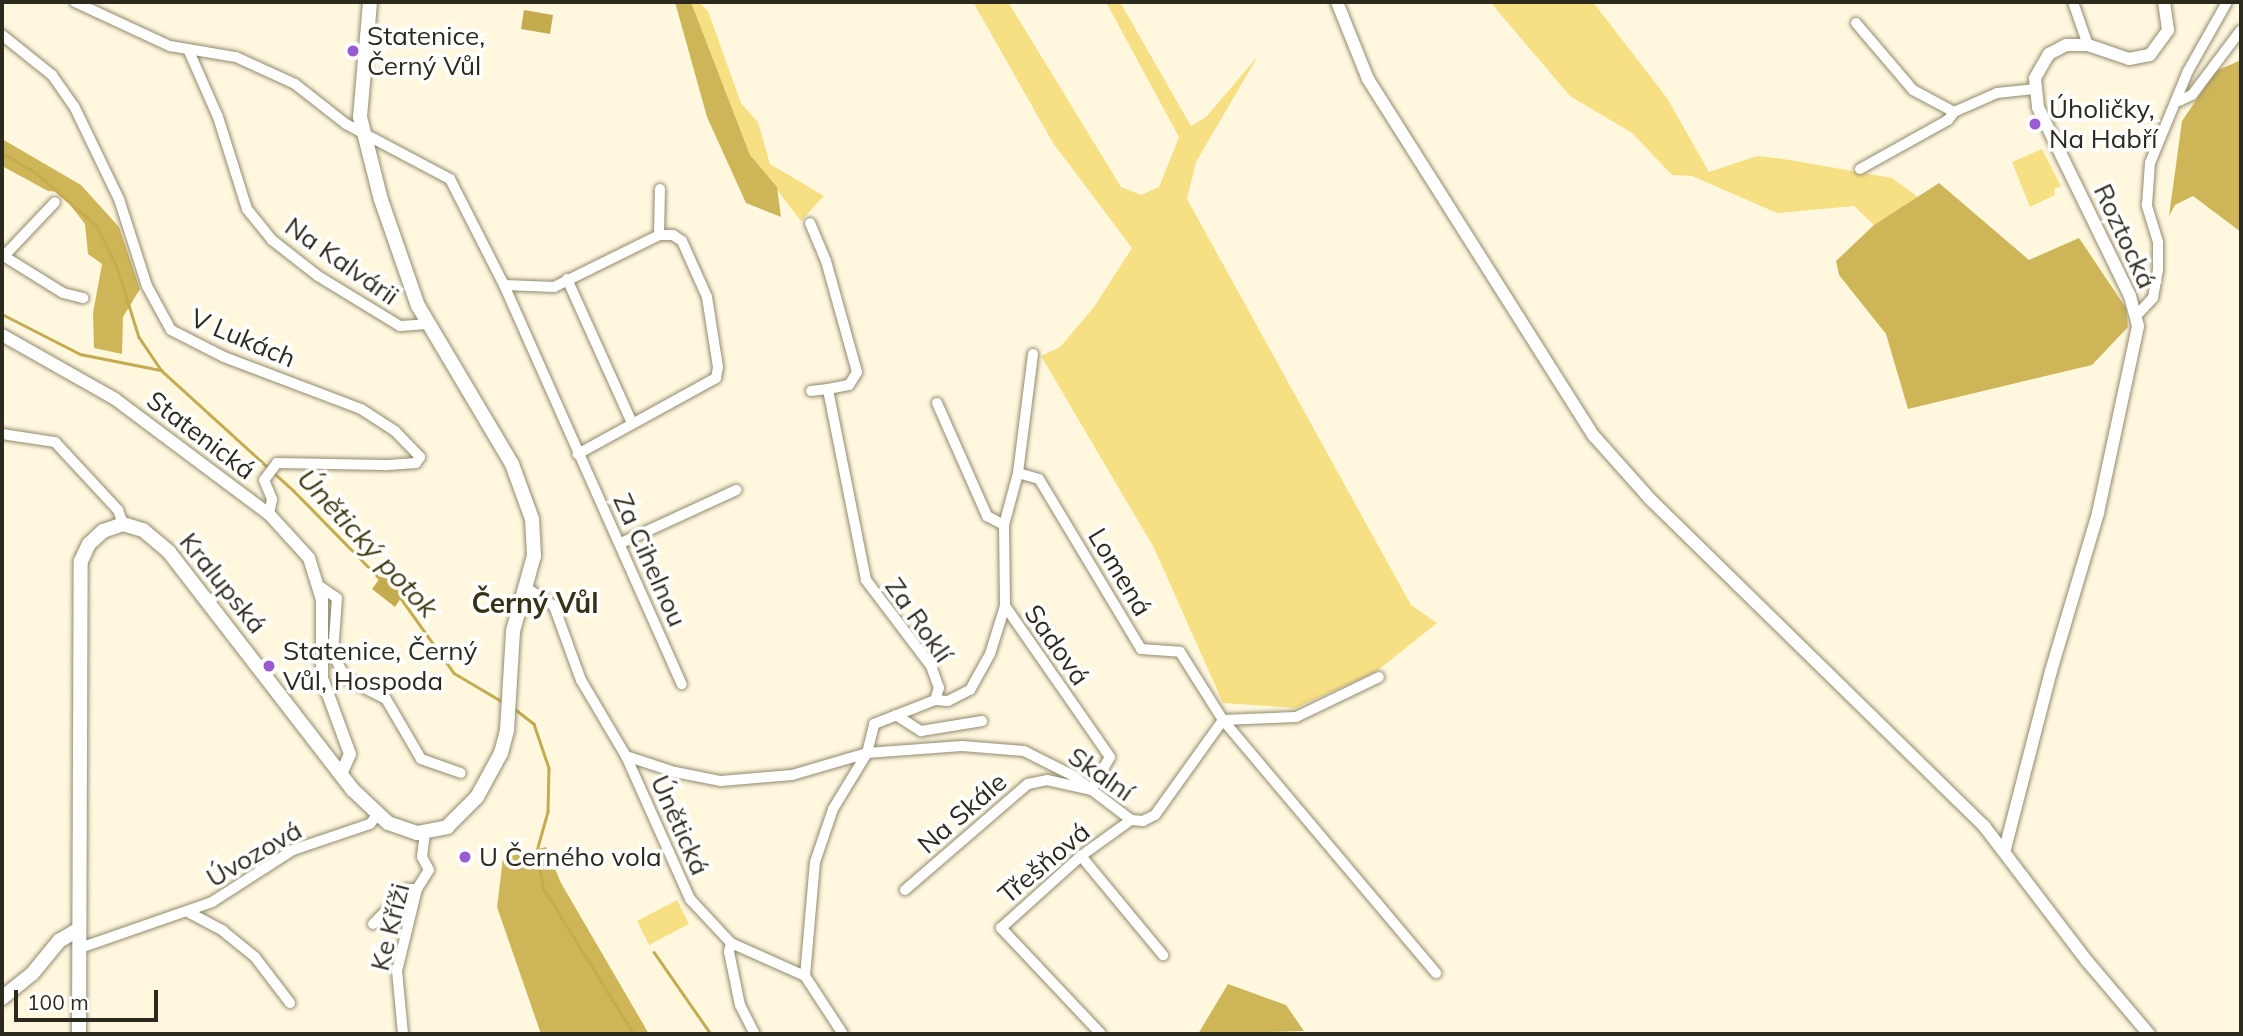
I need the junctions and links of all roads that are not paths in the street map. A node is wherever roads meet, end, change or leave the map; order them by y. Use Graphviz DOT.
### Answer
graph roads {
  1 [pos="75,2"];
  2 [pos="370,2"];
  3 [pos="1337,2"];
  4 [pos="2073,2"];
  5 [pos="2164,2"];
  6 [pos="2227,2"];
  7 [pos="1856,23"];
  8 [pos="2241,30"];
  9 [pos="2,35"];
  10 [pos="2088,45"];
  11 [pos="188,49"];
  12 [pos="2034,89"];
  13 [pos="2179,101"];
  14 [pos="1954,112"];
  15 [pos="362,132"];
  16 [pos="1860,169"];
  17 [pos="660,189"];
  18 [pos="54,202"];
  19 [pos="810,223"];
  20 [pos="659,235"];
  21 [pos="3,255"];
  22 [pos="567,279"];
  23 [pos="504,285"];
  24 [pos="83,298"];
  25 [pos="2136,316"];
  26 [pos="427,324"];
  27 [pos="2,335"];
  28 [pos="1033,354"];
  29 [pos="828,389"];
  30 [pos="811,391"];
  31 [pos="937,403"];
  32 [pos="631,421"];
  33 [pos="2,434"];
  34 [pos="578,454"];
  35 [pos="1018,473"];
  36 [pos="736,490"];
  37 [pos="269,514"];
  38 [pos="122,524"];
  39 [pos="1004,525"];
  40 [pos="621,543"];
  41 [pos="321,587"];
  42 [pos="528,589"];
  43 [pos="1005,606"];
  44 [pos="1379,677"];
  45 [pos="682,684"];
  46 [pos="935,700"];
  47 [pos="896,715"];
  48 [pos="1223,720"];
  49 [pos="982,721"];
  50 [pos="867,753"];
  51 [pos="626,756"];
  52 [pos="461,773"];
  53 [pos="341,774"];
  54 [pos="1091,790"];
  55 [pos="377,815"];
  56 [pos="1131,820"];
  57 [pos="425,833"];
  58 [pos="2005,849"];
  59 [pos="1081,856"];
  60 [pos="417,889"];
  61 [pos="905,890"];
  62 [pos="188,912"];
  63 [pos="373,925"];
  64 [pos="79,929"];
  65 [pos="731,943"];
  66 [pos="80,953"];
  67 [pos="1163,955"];
  68 [pos="1436,973"];
  69 [pos="805,976"];
  70 [pos="2,998"];
  71 [pos="290,1003"];
  72 [pos="79,1034"];
  73 [pos="402,1034"];
  74 [pos="755,1034"];
  75 [pos="843,1034"];
  76 [pos="1101,1034"];
  77 [pos="2149,1034"];
  1 -- 11 [label="street, Za Cihelnou"];
  2 -- 15 [label="main road"];
  3 -- 58 [label="street"];
  4 -- 10 [label="street"];
  5 -- 10 [label="street"];
  6 -- 13 [label="street"];
  7 -- 14 [label="street"];
  8 -- 13 [label="street"];
  9 -- 37 [label="street, V Lukách"];
  10 -- 12 [label="street"];
  11 -- 15 [label="street, Za Cihelnou"];
  11 -- 26 [label="street, Na Kalvárii"];
  12 -- 14 [label="street"];
  12 -- 25 [label="street, Roztocká"];
  13 -- 25 [label="street"];
  14 -- 16 [label="street"];
  15 -- 23 [label="street, Za Cihelnou"];
  15 -- 26 [label="main road"];
  17 -- 20 [label="street"];
  18 -- 21 [label="street"];
  19 -- 29 [label="street"];
  20 -- 22 [label="street"];
  20 -- 32 [label="street"];
  21 -- 24 [label="street"];
  22 -- 23 [label="street"];
  22 -- 32 [label="street"];
  23 -- 34 [label="street, Za Cihelnou"];
  25 -- 58 [label="street, Roztocká"];
  26 -- 42 [label="main road"];
  27 -- 37 [label="street, Statenická"];
  28 -- 35 [label="street"];
  29 -- 30 [label="street"];
  29 -- 46 [label="street, Za Roklí"];
  31 -- 39 [label="street"];
  32 -- 34 [label="street"];
  33 -- 38 [label="street"];
  34 -- 40 [label="street, Za Cihelnou"];
  35 -- 39 [label="street"];
  35 -- 48 [label="street, Lomená"];
  36 -- 40 [label="street"];
  37 -- 41 [label="street, Statenická"];
  38 -- 53 [label="main road, Kralupská"];
  38 -- 64 [label="main road"];
  39 -- 43 [label="street, Sadová"];
  40 -- 45 [label="street, Za Cihelnou"];
  41 -- 52 [label="street"];
  41 -- 53 [label="street, Statenická"];
  42 -- 51 [label="street, Únětická"];
  42 -- 57 [label="main road"];
  43 -- 46 [label="street"];
  43 -- 54 [label="street, Sadová"];
  44 -- 48 [label="street"];
  46 -- 47 [label="street, Za Roklí"];
  47 -- 49 [label="street"];
  47 -- 50 [label="street, Za Roklí"];
  48 -- 56 [label="street, Skalní"];
  48 -- 68 [label="street"];
  50 -- 51 [label="street, Skalní"];
  50 -- 54 [label="street, Skalní"];
  50 -- 69 [label="street"];
  51 -- 65 [label="street, Únětická"];
  53 -- 55 [label="main road, Kralupská"];
  54 -- 56 [label="street, Skalní"];
  54 -- 61 [label="street, Na Skále"];
  55 -- 57 [label="main road, Kralupská"];
  55 -- 62 [label="street, Úvozová"];
  56 -- 59 [label="street, Třešňová"];
  57 -- 60 [label="street, Ke Kříži"];
  58 -- 77 [label="street"];
  59 -- 67 [label="street"];
  59 -- 76 [label="street, Třešňová"];
  60 -- 63 [label="street"];
  60 -- 73 [label="street, Ke Kříži"];
  62 -- 66 [label="street, Úvozová"];
  62 -- 71 [label="street, Úvozová"];
  64 -- 66 [label="main road"];
  64 -- 70 [label="main road"];
  65 -- 69 [label="street, Únětická"];
  65 -- 74 [label="street"];
  66 -- 72 [label="main road"];
  69 -- 75 [label="street"];
}
